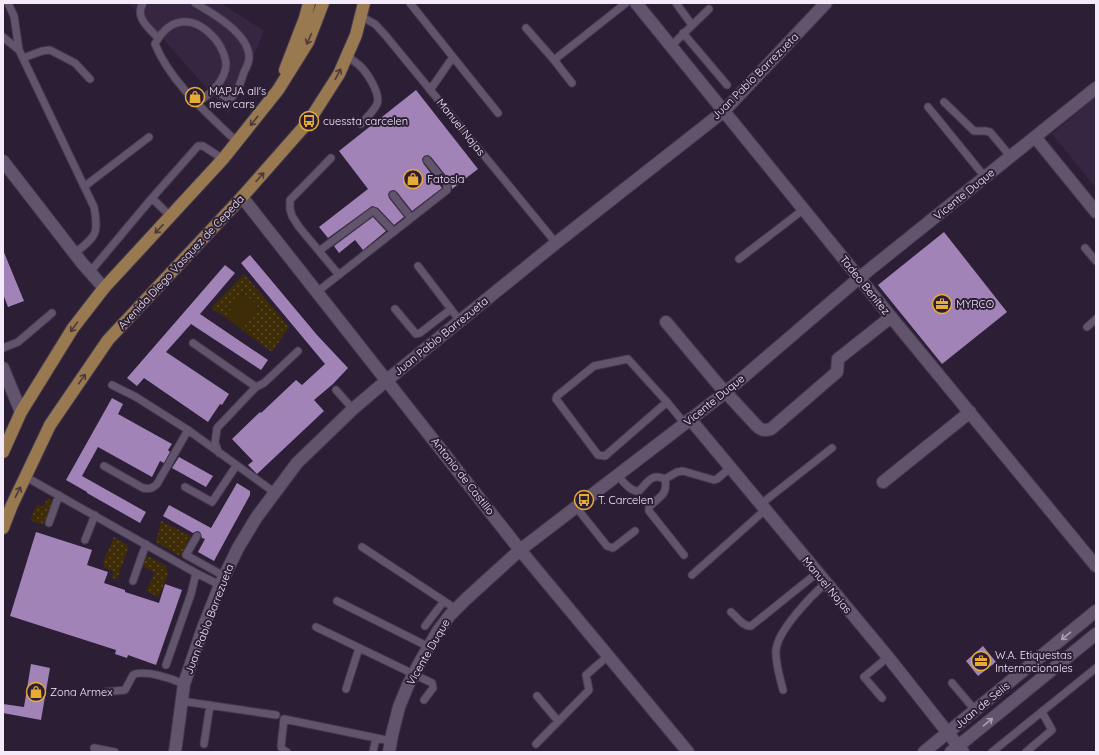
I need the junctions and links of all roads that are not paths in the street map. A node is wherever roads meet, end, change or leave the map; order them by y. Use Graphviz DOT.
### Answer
graph roads {
  1 [pos="8,3"];
  2 [pos="143,3"];
  3 [pos="195,3"];
  4 [pos="309,3"];
  5 [pos="323,3"];
  6 [pos="364,3"];
  7 [pos="410,3"];
  8 [pos="626,3"];
  9 [pos="636,3"];
  10 [pos="676,3"];
  11 [pos="826,3"];
  12 [pos="709,9"];
  13 [pos="362,18"];
  14 [pos="692,25"];
  15 [pos="526,28"];
  16 [pos="683,33"];
  17 [pos="3,38"];
  18 [pos="158,38"];
  19 [pos="671,46"];
  20 [pos="19,50"];
  21 [pos="347,56"];
  22 [pos="453,57"];
  23 [pos="23,58"];
  24 [pos="554,60"];
  25 [pos="90,79"];
  26 [pos="572,83"];
  27 [pos="727,85"];
  28 [pos="1096,88"];
  29 [pos="214,89"];
  30 [pos="278,90"];
  31 [pos="430,90"];
  32 [pos="944,102"];
  33 [pos="197,103"];
  34 [pos="928,107"];
  35 [pos="724,111"];
  36 [pos="498,113"];
  37 [pos="361,124"];
  38 [pos="149,137"];
  39 [pos="1036,137"];
  40 [pos="237,142"];
  41 [pos="1010,157"];
  42 [pos="331,158"];
  43 [pos="223,159"];
  44 [pos="427,160"];
  45 [pos="3,161"];
  46 [pos="985,177"];
  47 [pos="84,186"];
  48 [pos="393,195"];
  49 [pos="242,197"];
  50 [pos="152,198"];
  51 [pos="804,209"];
  52 [pos="1095,210"];
  53 [pos="171,217"];
  54 [pos="411,218"];
  55 [pos="394,232"];
  56 [pos="556,243"];
  57 [pos="1085,248"];
  58 [pos="319,251"];
  59 [pos="75,254"];
  60 [pos="739,260"];
  61 [pos="1096,261"];
  62 [pos="418,266"];
  63 [pos="90,272"];
  64 [pos="339,275"];
  65 [pos="859,278"];
  66 [pos="104,288"];
  67 [pos="317,292"];
  68 [pos="395,309"];
  69 [pos="451,309"];
  70 [pos="52,313"];
  71 [pos="891,317"];
  72 [pos="1096,319"];
  73 [pos="460,321"];
  74 [pos="666,322"];
  75 [pos="1086,327"];
  76 [pos="193,343"];
  77 [pos="3,348"];
  78 [pos="298,350"];
  79 [pos="3,368"];
  80 [pos="387,380"];
  81 [pos="112,386"];
  82 [pos="256,387"];
  83 [pos="336,390"];
  84 [pos="726,392"];
  85 [pos="667,402"];
  86 [pos="353,409"];
  87 [pos="21,412"];
  88 [pos="970,412"];
  89 [pos="687,422"];
  90 [pos="188,430"];
  91 [pos="832,448"];
  92 [pos="3,452"];
  93 [pos="219,453"];
  94 [pos="104,466"];
  95 [pos="236,466"];
  96 [pos="730,468"];
  97 [pos="617,475"];
  98 [pos="26,477"];
  99 [pos="665,479"];
  100 [pos="882,482"];
  101 [pos="185,487"];
  102 [pos="274,492"];
  103 [pos="59,495"];
  104 [pos="576,507"];
  105 [pos="763,507"];
  106 [pos="95,516"];
  107 [pos="49,523"];
  108 [pos="3,528"];
  109 [pos="635,531"];
  110 [pos="197,536"];
  111 [pos="85,540"];
  112 [pos="146,544"];
  113 [pos="362,547"];
  114 [pos="520,550"];
  115 [pos="684,555"];
  116 [pos="1096,566"];
  117 [pos="196,573"];
  118 [pos="817,573"];
  119 [pos="692,575"];
  120 [pos="133,580"];
  121 [pos="222,580"];
  122 [pos="826,583"];
  123 [pos="444,601"];
  124 [pos="337,602"];
  125 [pos="456,609"];
  126 [pos="1096,611"];
  127 [pos="731,612"];
  128 [pos="425,626"];
  129 [pos="316,627"];
  130 [pos="1096,634"];
  131 [pos="429,647"];
  132 [pos="360,648"];
  133 [pos="608,656"];
  134 [pos="888,657"];
  135 [pos="166,665"];
  136 [pos="1096,668"];
  137 [pos="414,674"];
  138 [pos="952,682"];
  139 [pos="184,684"];
  140 [pos="346,689"];
  141 [pos="783,690"];
  142 [pos="105,692"];
  143 [pos="537,696"];
  144 [pos="882,698"];
  145 [pos="424,700"];
  146 [pos="181,701"];
  147 [pos="210,705"];
  148 [pos="975,710"];
  149 [pos="1042,712"];
  150 [pos="276,715"];
  151 [pos="558,721"];
  152 [pos="948,733"];
  153 [pos="376,738"];
  154 [pos="204,744"];
  155 [pos="536,744"];
  156 [pos="390,747"];
  157 [pos="94,748"];
  158 [pos="957,750"];
  159 [pos="115,752"];
  160 [pos="175,752"];
  161 [pos="287,752"];
  162 [pos="373,752"];
  163 [pos="688,752"];
  164 [pos="924,752"];
  165 [pos="992,752"];
  166 [pos="1026,752"];
  1 -- 20 [label="lane"];
  2 -- 18 [label="lane"];
  3 -- 29 [label="lane"];
  4 -- 30 [label="main road"];
  5 -- 30 [label="main road, one-way"];
  6 -- 13 [label="main road, Avenida Diego Vasquez de Cepeda"];
  7 -- 22 [label="lane"];
  8 -- 24 [label="lane"];
  9 -- 19 [label="street, Tadeo Benítez"];
  10 -- 14 [label="lane"];
  11 -- 35 [label="street, Juan Pablo Barrezueta"];
  12 -- 14 [label="lane"];
  13 -- 21 [label="main road, Avenida Diego Vasquez de Cepeda"];
  13 -- 31 [label="lane, Manuel Najas"];
  14 -- 16 [label="lane"];
  15 -- 24 [label="lane"];
  16 -- 19 [label="lane"];
  16 -- 27 [label="lane"];
  17 -- 20 [label="lane"];
  18 -- 29 [label="lane"];
  18 -- 33 [label="lane"];
  19 -- 35 [label="street, Tadeo Benítez"];
  20 -- 23 [label="lane"];
  21 -- 37 [label="lane"];
  49 -- 21 [label="main road, Avenida Diego Vasquez de Cepeda, one-way"];
  22 -- 31 [label="lane"];
  22 -- 36 [label="lane"];
  23 -- 25 [label="lane"];
  23 -- 47 [label="lane"];
  24 -- 26 [label="lane"];
  28 -- 39 [label="street, Vicente Duque"];
  29 -- 33 [label="lane"];
  30 -- 40 [label="main road, one-way"];
  31 -- 56 [label="lane, Manuel Najas"];
  32 -- 41 [label="lane"];
  33 -- 40 [label="lane"];
  34 -- 46 [label="lane"];
  35 -- 51 [label="street, Tadeo Benítez"];
  35 -- 56 [label="street, Juan Pablo Barrezueta"];
  38 -- 47 [label="lane"];
  39 -- 41 [label="street, Vicente Duque"];
  39 -- 52 [label="street"];
  40 -- 43 [label="main road"];
  41 -- 46 [label="street, Vicente Duque"];
  42 -- 58 [label="lane"];
  43 -- 50 [label="lane"];
  43 -- 53 [label="main road"];
  44 -- 54 [label="lane"];
  45 -- 59 [label="street"];
  46 -- 65 [label="street, Vicente Duque"];
  47 -- 59 [label="lane"];
  48 -- 54 [label="lane"];
  49 -- 67 [label="street, Antonio de Castillo"];
  98 -- 49 [label="main road, Avenida Diego Vasquez de Cepeda, one-way"];
  50 -- 53 [label="lane"];
  50 -- 63 [label="lane"];
  51 -- 60 [label="lane"];
  51 -- 65 [label="street, Tadeo Benítez"];
  53 -- 66 [label="main road, one-way"];
  54 -- 55 [label="lane"];
  55 -- 58 [label="lane"];
  55 -- 64 [label="lane"];
  56 -- 73 [label="street, Juan Pablo Barrezueta"];
  57 -- 61 [label="lane"];
  58 -- 64 [label="lane"];
  59 -- 63 [label="street"];
  62 -- 69 [label="lane"];
  63 -- 66 [label="street"];
  64 -- 67 [label="lane"];
  65 -- 71 [label="street, Tadeo Benítez"];
  65 -- 84 [label="street, Vicente Duque"];
  66 -- 87 [label="main road, one-way"];
  67 -- 80 [label="street, Antonio de Castillo"];
  68 -- 69 [label="lane"];
  69 -- 73 [label="lane"];
  70 -- 77 [label="lane"];
  71 -- 84 [label="street"];
  71 -- 88 [label="street, Tadeo Benítez"];
  72 -- 75 [label="lane"];
  73 -- 80 [label="street, Juan Pablo Barrezueta"];
  74 -- 84 [label="street"];
  76 -- 82 [label="lane"];
  78 -- 82 [label="lane"];
  79 -- 87 [label="street"];
  80 -- 86 [label="street, Juan Pablo Barrezueta"];
  80 -- 114 [label="street, Antonio de Castillo"];
  81 -- 90 [label="lane"];
  82 -- 93 [label="lane"];
  83 -- 86 [label="lane"];
  84 -- 89 [label="street, Vicente Duque"];
  85 -- 85 [label="lane"];
  85 -- 89 [label="lane"];
  86 -- 102 [label="street, Juan Pablo Barrezueta"];
  87 -- 92 [label="main road"];
  88 -- 100 [label="street"];
  88 -- 116 [label="street, Tadeo Benítez"];
  89 -- 96 [label="street, Manuel Najas"];
  89 -- 97 [label="street, Vicente Duque"];
  90 -- 93 [label="lane"];
  90 -- 94 [label="lane"];
  91 -- 105 [label="lane"];
  93 -- 95 [label="lane"];
  95 -- 101 [label="lane"];
  95 -- 102 [label="lane"];
  96 -- 99 [label="lane"];
  96 -- 105 [label="street, Manuel Najas"];
  97 -- 99 [label="lane"];
  97 -- 104 [label="street, Vicente Duque"];
  98 -- 103 [label="lane"];
  108 -- 98 [label="main road, Avenida Diego Vasquez de Cepeda, one-way"];
  99 -- 115 [label="lane"];
  102 -- 121 [label="street, Juan Pablo Barrezueta"];
  103 -- 106 [label="lane"];
  103 -- 107 [label="lane"];
  104 -- 109 [label="lane"];
  104 -- 114 [label="street, Vicente Duque"];
  105 -- 118 [label="street, Manuel Najas"];
  105 -- 119 [label="lane"];
  106 -- 111 [label="lane"];
  106 -- 112 [label="lane"];
  110 -- 121 [label="lane"];
  112 -- 117 [label="lane"];
  112 -- 120 [label="lane"];
  113 -- 123 [label="lane"];
  114 -- 125 [label="street, Vicente Duque"];
  114 -- 133 [label="street, Antonio de Castillo"];
  117 -- 121 [label="lane"];
  117 -- 135 [label="lane"];
  118 -- 122 [label="street, Manuel Najas"];
  118 -- 127 [label="lane"];
  121 -- 139 [label="street, Juan Pablo Barrezueta"];
  122 -- 134 [label="street, Manuel Najas"];
  122 -- 141 [label="lane"];
  123 -- 125 [label="lane"];
  123 -- 128 [label="lane"];
  124 -- 131 [label="lane"];
  125 -- 131 [label="street, Vicente Duque"];
  126 -- 148 [label="street, Juan de Selis, one-way"];
  129 -- 132 [label="lane"];
  158 -- 130 [label="street, Juan de Selis, one-way"];
  131 -- 137 [label="street, Vicente Duque"];
  132 -- 137 [label="lane"];
  132 -- 140 [label="lane"];
  133 -- 151 [label="lane"];
  133 -- 163 [label="street, Antonio de Castillo"];
  134 -- 144 [label="lane"];
  134 -- 152 [label="street, Manuel Najas"];
  136 -- 149 [label="lane"];
  137 -- 145 [label="lane"];
  137 -- 156 [label="street, Vicente Duque"];
  138 -- 148 [label="lane"];
  139 -- 142 [label="lane"];
  139 -- 146 [label="street, Juan Pablo Barrezueta"];
  143 -- 151 [label="lane"];
  146 -- 147 [label="lane"];
  146 -- 160 [label="street, Juan Pablo Barrezueta"];
  147 -- 150 [label="lane"];
  147 -- 154 [label="lane"];
  148 -- 152 [label="street, Juan de Selis"];
  149 -- 165 [label="lane"];
  149 -- 166 [label="lane"];
  151 -- 155 [label="lane"];
  152 -- 158 [label="street, Manuel Najas"];
  152 -- 164 [label="street, Juan de Selis"];
  153 -- 156 [label="lane"];
  153 -- 161 [label="lane"];
  153 -- 162 [label="lane"];
  157 -- 159 [label="lane"];
}
